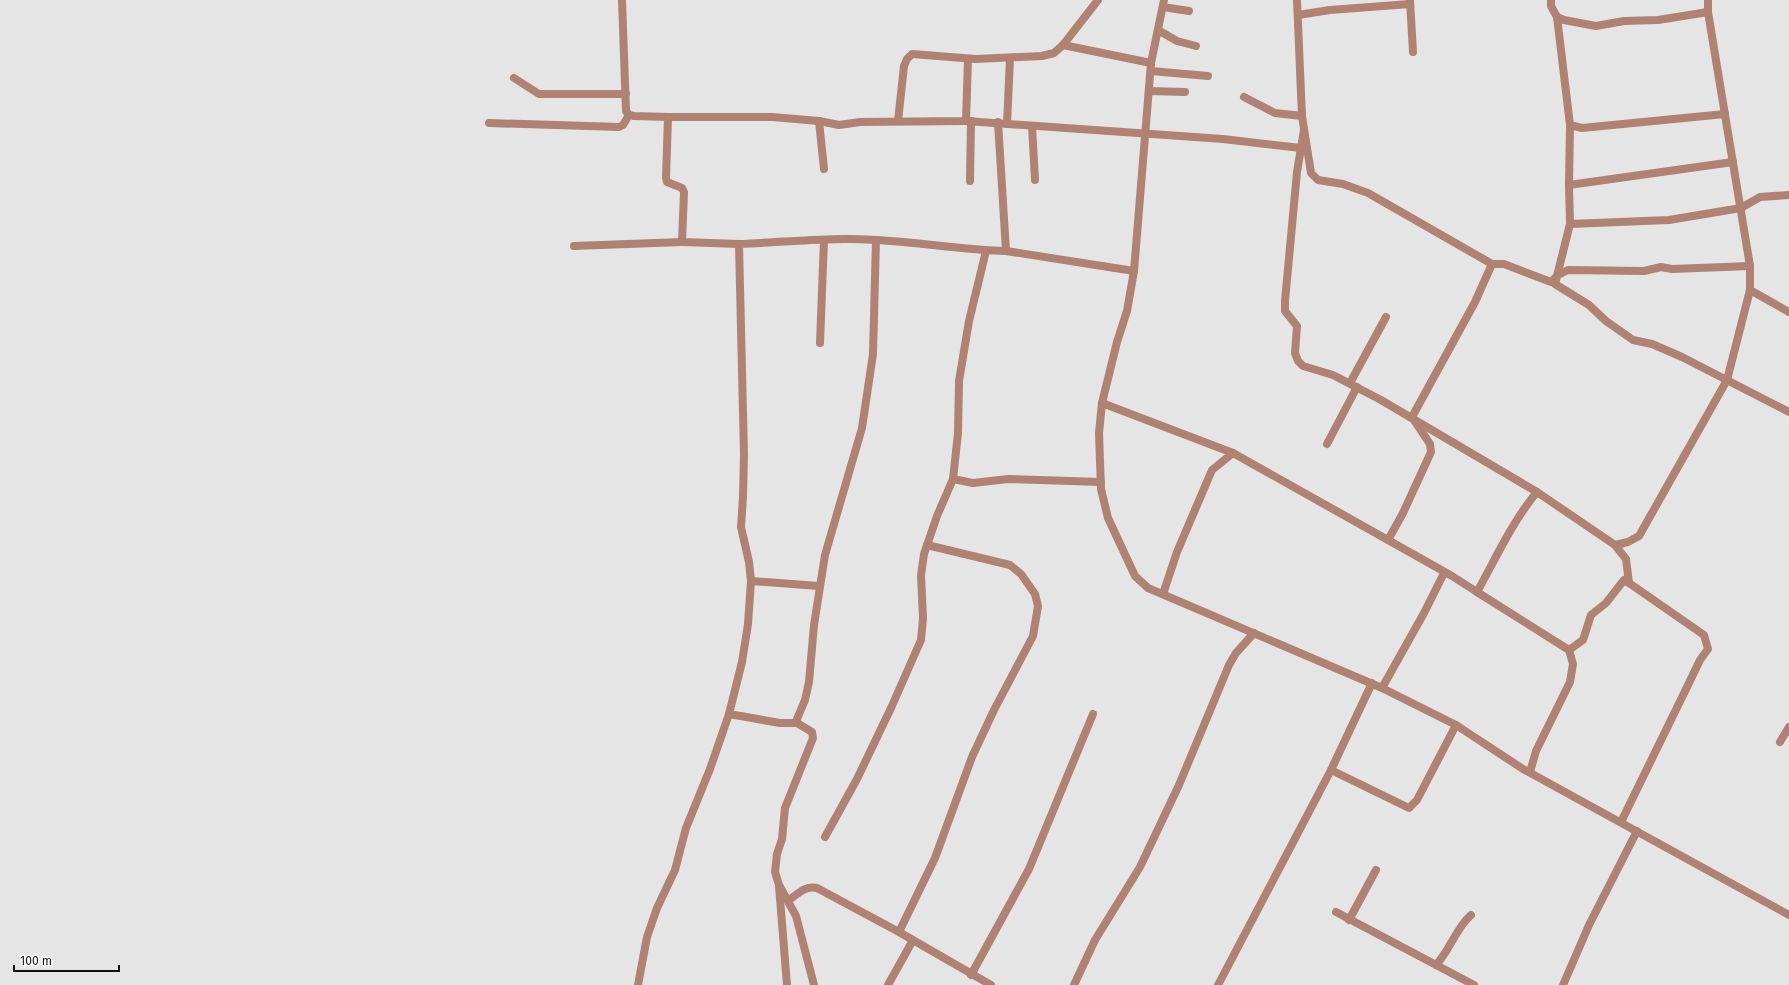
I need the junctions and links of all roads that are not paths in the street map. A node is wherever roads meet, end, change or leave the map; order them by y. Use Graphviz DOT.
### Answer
graph roads {
  1 [pos="622,0"];
  2 [pos="1098,0"];
  3 [pos="1297,0"];
  4 [pos="1551,0"];
  5 [pos="1708,0"];
  6 [pos="1410,2"];
  7 [pos="1164,4"];
  8 [pos="1189,11"];
  9 [pos="1708,12"];
  10 [pos="1298,15"];
  11 [pos="1558,16"];
  12 [pos="1158,30"];
  13 [pos="1063,45"];
  14 [pos="1196,46"];
  15 [pos="1413,52"];
  16 [pos="1010,58"];
  17 [pos="968,59"];
  18 [pos="1151,67"];
  19 [pos="1208,76"];
  20 [pos="514,78"];
  21 [pos="1149,91"];
  22 [pos="1185,92"];
  23 [pos="626,94"];
  24 [pos="1244,97"];
  25 [pos="1725,114"];
  26 [pos="630,115"];
  27 [pos="1302,116"];
  28 [pos="668,117"];
  29 [pos="819,120"];
  30 [pos="898,121"];
  31 [pos="969,121"];
  32 [pos="998,122"];
  33 [pos="489,123"];
  34 [pos="1007,124"];
  35 [pos="1032,126"];
  36 [pos="1570,126"];
  37 [pos="1304,130"];
  38 [pos="1146,134"];
  39 [pos="1301,148"];
  40 [pos="1733,162"];
  41 [pos="824,169"];
  42 [pos="1035,180"];
  43 [pos="970,182"];
  44 [pos="1569,185"];
  45 [pos="1789,195"];
  46 [pos="1740,208"];
  47 [pos="1570,224"];
  48 [pos="824,240"];
  49 [pos="876,240"];
  50 [pos="682,242"];
  51 [pos="738,244"];
  52 [pos="574,246"];
  53 [pos="986,251"];
  54 [pos="1006,251"];
  55 [pos="1492,264"];
  56 [pos="1750,266"];
  57 [pos="1134,272"];
  58 [pos="1558,275"];
  59 [pos="1750,290"];
  60 [pos="1789,312"];
  61 [pos="1386,317"];
  62 [pos="820,343"];
  63 [pos="1727,380"];
  64 [pos="1353,385"];
  65 [pos="1102,403"];
  66 [pos="1789,412"];
  67 [pos="1412,417"];
  68 [pos="1327,444"];
  69 [pos="1233,453"];
  70 [pos="953,479"];
  71 [pos="1101,482"];
  72 [pos="1537,492"];
  73 [pos="1388,540"];
  74 [pos="927,545"];
  75 [pos="1615,545"];
  76 [pos="1444,573"];
  77 [pos="751,581"];
  78 [pos="1629,583"];
  79 [pos="820,586"];
  80 [pos="1477,592"];
  81 [pos="1163,594"];
  82 [pos="1254,633"];
  83 [pos="1569,650"];
  84 [pos="1372,683"];
  85 [pos="1382,688"];
  86 [pos="729,714"];
  87 [pos="1093,714"];
  88 [pos="797,723"];
  89 [pos="1456,726"];
  90 [pos="1789,727"];
  91 [pos="1780,742"];
  92 [pos="1331,770"];
  93 [pos="1530,772"];
  94 [pos="1621,822"];
  95 [pos="1637,831"];
  96 [pos="825,837"];
  97 [pos="1376,870"];
  98 [pos="779,885"];
  99 [pos="788,900"];
  100 [pos="1336,912"];
  101 [pos="1471,915"];
  102 [pos="1789,915"];
  103 [pos="1349,920"];
  104 [pos="899,932"];
  105 [pos="912,940"];
  106 [pos="1436,965"];
  107 [pos="971,974"];
  108 [pos="638,985"];
  109 [pos="787,985"];
  110 [pos="814,985"];
  111 [pos="888,985"];
  112 [pos="991,985"];
  113 [pos="1074,985"];
  114 [pos="1218,985"];
  115 [pos="1474,985"];
  116 [pos="1563,985"];
  1 -- 23 [label="street"];
  2 -- 13 [label="street"];
  3 -- 10 [label="street"];
  4 -- 11 [label="street"];
  5 -- 9 [label="street"];
  6 -- 10 [label="street"];
  6 -- 15 [label="street"];
  7 -- 8 [label="street"];
  7 -- 12 [label="street"];
  9 -- 11 [label="street"];
  9 -- 25 [label="street"];
  10 -- 27 [label="street"];
  11 -- 36 [label="street"];
  12 -- 14 [label="street"];
  12 -- 18 [label="street"];
  13 -- 16 [label="street"];
  13 -- 18 [label="street"];
  16 -- 17 [label="street"];
  16 -- 34 [label="street"];
  17 -- 30 [label="street"];
  17 -- 31 [label="street"];
  18 -- 19 [label="street"];
  18 -- 21 [label="street"];
  20 -- 23 [label="street"];
  21 -- 22 [label="street"];
  21 -- 38 [label="street"];
  23 -- 26 [label="street"];
  24 -- 27 [label="street"];
  25 -- 36 [label="street"];
  25 -- 40 [label="street"];
  26 -- 28 [label="street"];
  26 -- 33 [label="street"];
  27 -- 37 [label="street"];
  28 -- 29 [label="street"];
  28 -- 50 [label="street"];
  29 -- 30 [label="street"];
  29 -- 41 [label="street"];
  30 -- 31 [label="street"];
  31 -- 32 [label="street"];
  31 -- 43 [label="street"];
  32 -- 34 [label="street"];
  32 -- 54 [label="street"];
  34 -- 35 [label="street"];
  35 -- 38 [label="street"];
  35 -- 42 [label="street"];
  36 -- 44 [label="street"];
  37 -- 39 [label="street"];
  37 -- 55 [label="street"];
  38 -- 39 [label="street"];
  38 -- 57 [label="street"];
  39 -- 64 [label="street"];
  40 -- 44 [label="street"];
  40 -- 46 [label="street"];
  44 -- 47 [label="street"];
  45 -- 46 [label="street"];
  46 -- 47 [label="street"];
  46 -- 56 [label="street"];
  47 -- 58 [label="street"];
  48 -- 49 [label="street"];
  48 -- 51 [label="street"];
  48 -- 62 [label="street"];
  49 -- 53 [label="street"];
  49 -- 79 [label="street"];
  50 -- 51 [label="street"];
  50 -- 52 [label="street"];
  51 -- 77 [label="street"];
  53 -- 54 [label="street"];
  53 -- 70 [label="street"];
  54 -- 57 [label="street"];
  55 -- 58 [label="street"];
  55 -- 67 [label="street"];
  56 -- 58 [label="street"];
  56 -- 59 [label="street"];
  57 -- 65 [label="street"];
  58 -- 63 [label="street"];
  59 -- 60 [label="street"];
  59 -- 63 [label="street"];
  61 -- 64 [label="street"];
  63 -- 66 [label="street"];
  63 -- 75 [label="street"];
  64 -- 67 [label="street"];
  64 -- 68 [label="street"];
  65 -- 69 [label="street"];
  65 -- 71 [label="street"];
  67 -- 72 [label="street"];
  67 -- 73 [label="street"];
  69 -- 73 [label="street"];
  69 -- 81 [label="street"];
  70 -- 71 [label="street"];
  70 -- 74 [label="street"];
  71 -- 81 [label="street"];
  72 -- 75 [label="street"];
  72 -- 80 [label="street"];
  73 -- 76 [label="street"];
  74 -- 96 [label="street"];
  74 -- 104 [label="street"];
  75 -- 78 [label="street"];
  76 -- 80 [label="street"];
  76 -- 85 [label="street"];
  77 -- 79 [label="street"];
  77 -- 86 [label="street"];
  78 -- 83 [label="street"];
  78 -- 94 [label="street"];
  79 -- 88 [label="street"];
  80 -- 83 [label="street"];
  81 -- 82 [label="street"];
  82 -- 84 [label="street"];
  82 -- 113 [label="street"];
  83 -- 93 [label="street"];
  84 -- 85 [label="street"];
  84 -- 92 [label="street"];
  85 -- 89 [label="street"];
  86 -- 88 [label="street"];
  86 -- 108 [label="street"];
  87 -- 107 [label="street"];
  88 -- 98 [label="street"];
  89 -- 92 [label="street"];
  89 -- 93 [label="street"];
  90 -- 91 [label="street"];
  92 -- 114 [label="street"];
  93 -- 94 [label="street"];
  94 -- 95 [label="street"];
  95 -- 102 [label="street"];
  95 -- 116 [label="street"];
  97 -- 103 [label="street"];
  98 -- 99 [label="street"];
  98 -- 109 [label="street"];
  99 -- 104 [label="street"];
  99 -- 110 [label="street"];
  100 -- 103 [label="street"];
  101 -- 106 [label="street"];
  103 -- 106 [label="street"];
  104 -- 105 [label="street"];
  105 -- 107 [label="street"];
  105 -- 111 [label="street"];
  106 -- 115 [label="street"];
  107 -- 112 [label="street"];
}
